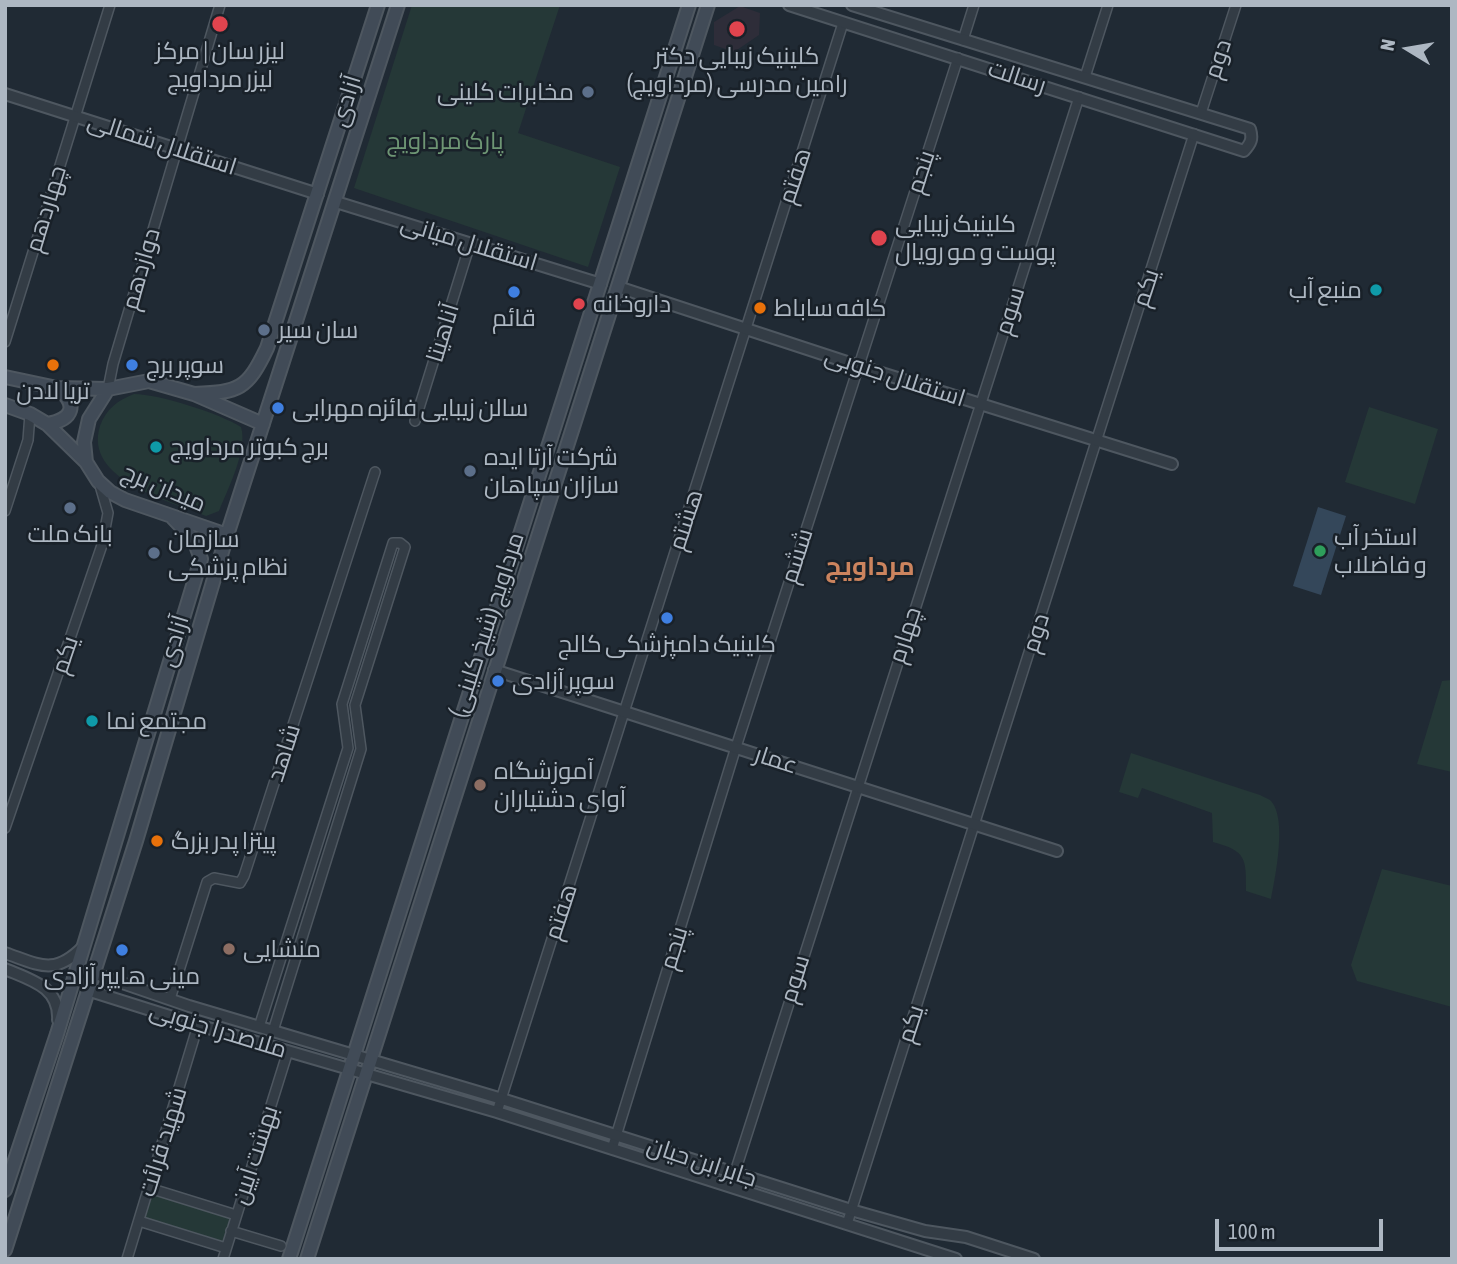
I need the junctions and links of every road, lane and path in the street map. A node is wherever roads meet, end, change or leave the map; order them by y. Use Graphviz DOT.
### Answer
graph roads {
  1 [pos="110,5"];
  2 [pos="220,5"];
  3 [pos="378,5"];
  4 [pos="398,5"];
  5 [pos="689,5"];
  6 [pos="708,5"];
  7 [pos="789,5"];
  8 [pos="852,5"];
  9 [pos="974,5"];
  10 [pos="1108,5"];
  11 [pos="1236,5"];
  12 [pos="843,23"];
  13 [pos="963,40"];
  14 [pos="958,58"];
  15 [pos="1085,77"];
  16 [pos="5,94"];
  17 [pos="1079,97"];
  18 [pos="1201,113"];
  19 [pos="75,116"];
  20 [pos="1194,134"];
  21 [pos="176,149"];
  22 [pos="318,194"];
  23 [pos="336,202"];
  24 [pos="470,244"];
  25 [pos="601,284"];
  26 [pos="618,287"];
  27 [pos="746,328"];
  28 [pos="5,342"];
  29 [pos="859,366"];
  30 [pos="5,377"];
  31 [pos="57,388"];
  32 [pos="108,389"];
  33 [pos="194,394"];
  34 [pos="980,404"];
  35 [pos="5,405"];
  36 [pos="30,415"];
  37 [pos="415,421"];
  38 [pos="47,424"];
  39 [pos="263,424"];
  40 [pos="1097,442"];
  41 [pos="86,462"];
  42 [pos="1172,464"];
  43 [pos="375,472"];
  44 [pos="98,481"];
  45 [pos="5,511"];
  46 [pos="173,518"];
  47 [pos="227,536"];
  48 [pos="494,670"];
  49 [pos="625,711"];
  50 [pos="736,747"];
  51 [pos="856,786"];
  52 [pos="976,825"];
  53 [pos="5,828"];
  54 [pos="117,834"];
  55 [pos="136,841"];
  56 [pos="1057,851"];
  57 [pos="83,947"];
  58 [pos="5,953"];
  59 [pos="5,969"];
  60 [pos="93,973"];
  61 [pos="87,990"];
  62 [pos="170,999"];
  63 [pos="198,1025"];
  64 [pos="259,1027"];
  65 [pos="273,1031"];
  66 [pos="57,1034"];
  67 [pos="288,1051"];
  68 [pos="355,1054"];
  69 [pos="372,1059"];
  70 [pos="350,1069"];
  71 [pos="368,1074"];
  72 [pos="502,1099"];
  73 [pos="497,1112"];
  74 [pos="616,1135"];
  75 [pos="19,1148"];
  76 [pos="611,1149"];
  77 [pos="35,1153"];
  78 [pos="734,1172"];
  79 [pos="149,1188"];
  80 [pos="5,1190"];
  81 [pos="851,1210"];
  82 [pos="236,1214"];
  83 [pos="139,1221"];
  84 [pos="847,1224"];
  85 [pos="231,1231"];
  86 [pos="281,1246"];
  87 [pos="226,1248"];
  88 [pos="5,1250"];
  89 [pos="127,1259"];
  90 [pos="223,1259"];
  91 [pos="289,1259"];
  92 [pos="307,1259"];
  93 [pos="956,1259"];
  94 [pos="1034,1259"];
  1 -- 19 [label="street, چهاردهم"];
  2 -- 21 [label="street, دوازدهم"];
  3 -- 22 [label="main road, آزادی"];
  4 -- 23 [label="main road, آزادی"];
  5 -- 25 [label="main road, مرداویج (شیخ کلینی)"];
  6 -- 26 [label="main road, مرداویج (شیخ کلینی)"];
  7 -- 12 [label="street, رسالت"];
  8 -- 13 [label="street, رسالت"];
  9 -- 13 [label="street"];
  10 -- 15 [label="street"];
  11 -- 18 [label="street, دوم"];
  12 -- 14 [label="street, رسالت"];
  12 -- 27 [label="street, هفتم"];
  13 -- 15 [label="street, رسالت"];
  14 -- 17 [label="street, رسالت"];
  14 -- 29 [label="street, پنجم"];
  15 -- 18 [label="street, رسالت"];
  16 -- 19 [label="street, استقلال شمالی"];
  17 -- 20 [label="street, رسالت"];
  17 -- 34 [label="street, سوم"];
  18 -- 20 [label="street, رسالت"];
  19 -- 21 [label="street, استقلال شمالی"];
  19 -- 28 [label="street, چهاردهم"];
  20 -- 40 [label="street, یکم"];
  21 -- 22 [label="street, استقلال شمالی"];
  21 -- 32 [label="street, دوازدهم"];
  22 -- 33 [label="main road, آزادی"];
  23 -- 24 [label="street, استقلال میانی"];
  23 -- 39 [label="main road, آزادی"];
  24 -- 25 [label="street, استقلال میانی"];
  24 -- 37 [label="street, آناهیتا"];
  25 -- 68 [label="main road, مرداویج (شیخ کلینی)"];
  26 -- 27 [label="street, استقلال جنوبی"];
  26 -- 48 [label="main road, مرداویج (شیخ کلینی)"];
  27 -- 29 [label="street, استقلال جنوبی"];
  27 -- 49 [label="street, هشتم"];
  29 -- 34 [label="street, استقلال جنوبی"];
  29 -- 50 [label="street, ششم"];
  30 -- 31 [label="main road"];
  31 -- 32 [label="main road"];
  31 -- 38 [label="main road"];
  32 -- 33 [label="main road"];
  32 -- 41 [label="main road"];
  33 -- 39 [label="main road"];
  34 -- 40 [label="street, استقلال جنوبی"];
  34 -- 51 [label="street, چهارم"];
  35 -- 36 [label="main road, میدان برج"];
  36 -- 38 [label="main road, میدان برج"];
  36 -- 45 [label="street"];
  38 -- 41 [label="main road, میدان برج"];
  39 -- 47 [label="main road, آزادی"];
  40 -- 42 [label="street, استقلال جنوبی"];
  40 -- 52 [label="street, دوم"];
  41 -- 44 [label="main road, میدان برج"];
  43 -- 62 [label="street, شاهد"];
  44 -- 46 [label="main road, میدان برج"];
  44 -- 53 [label="street, یکم"];
  46 -- 47 [label="main road, میدان برج"];
  46 -- 54 [label="main road, آزادی"];
  47 -- 55 [label="main road, آزادی"];
  48 -- 49 [label="street, عمار"];
  48 -- 69 [label="main road, مرداویج (شیخ کلینی)"];
  49 -- 50 [label="street, عمار"];
  49 -- 72 [label="street, هفتم"];
  50 -- 51 [label="street, عمار"];
  50 -- 74 [label="street, پنجم"];
  51 -- 52 [label="street, عمار"];
  51 -- 78 [label="street, سوم"];
  52 -- 56 [label="street, عمار"];
  52 -- 81 [label="street, یکم"];
  54 -- 55 [label="main road"];
  54 -- 57 [label="main road, آزادی"];
  55 -- 60 [label="main road, آزادی"];
  57 -- 58 [label="street"];
  57 -- 66 [label="main road, آزادی"];
  59 -- 66 [label="street"];
  60 -- 61 [label="main road, آزادی"];
  60 -- 62 [label="street, ملاصدرا جنوبی"];
  61 -- 63 [label="street, ملاصدرا جنوبی"];
  61 -- 77 [label="main road, آزادی"];
  62 -- 64 [label="street, ملاصدرا جنوبی"];
  63 -- 67 [label="street, ملاصدرا جنوبی"];
  63 -- 79 [label="street, شهید قرائت"];
  64 -- 65 [label="street, ملاصدرا جنوبی"];
  64 -- 65 [label="street"];
  65 -- 68 [label="street, ملاصدرا جنوبی"];
  66 -- 75 [label="main road, آزادی"];
  67 -- 70 [label="street, ملاصدرا جنوبی"];
  67 -- 82 [label="street, بهشت آیین"];
  68 -- 69 [label="street, ملاصدرا جنوبی"];
  68 -- 70 [label="main road, مرداویج (شیخ کلینی)"];
  69 -- 71 [label="main road, مرداویج (شیخ کلینی)"];
  69 -- 72 [label="street, جابر ابن حیان"];
  70 -- 71 [label="street, ملاصدرا جنوبی"];
  70 -- 91 [label="main road, مرداویج (شیخ کلینی)"];
  71 -- 73 [label="street, جابر ابن حیان"];
  71 -- 92 [label="main road, مرداویج (شیخ کلینی)"];
  72 -- 73 [label="street, هفتم"];
  72 -- 74 [label="street, جابر ابن حیان"];
  73 -- 76 [label="street, جابر ابن حیان"];
  74 -- 76 [label="street, پنجم"];
  74 -- 78 [label="street, جابر ابن حیان"];
  75 -- 77 [label="main road"];
  75 -- 80 [label="main road, آزادی"];
  76 -- 84 [label="street, جابر ابن حیان"];
  77 -- 88 [label="main road, آزادی"];
  78 -- 81 [label="street, جابر ابن حیان"];
  79 -- 82 [label="street"];
  79 -- 83 [label="street, شهید قرائت"];
  81 -- 84 [label="street, یکم"];
  81 -- 94 [label="street, جابر ابن حیان"];
  82 -- 85 [label="street, بهشت آیین"];
  83 -- 87 [label="street"];
  83 -- 89 [label="street, شهید قرائت"];
  84 -- 93 [label="street, جابر ابن حیان"];
  85 -- 86 [label="street"];
  85 -- 87 [label="street, بهشت آیین"];
  87 -- 90 [label="street, بهشت آیین"];
}
